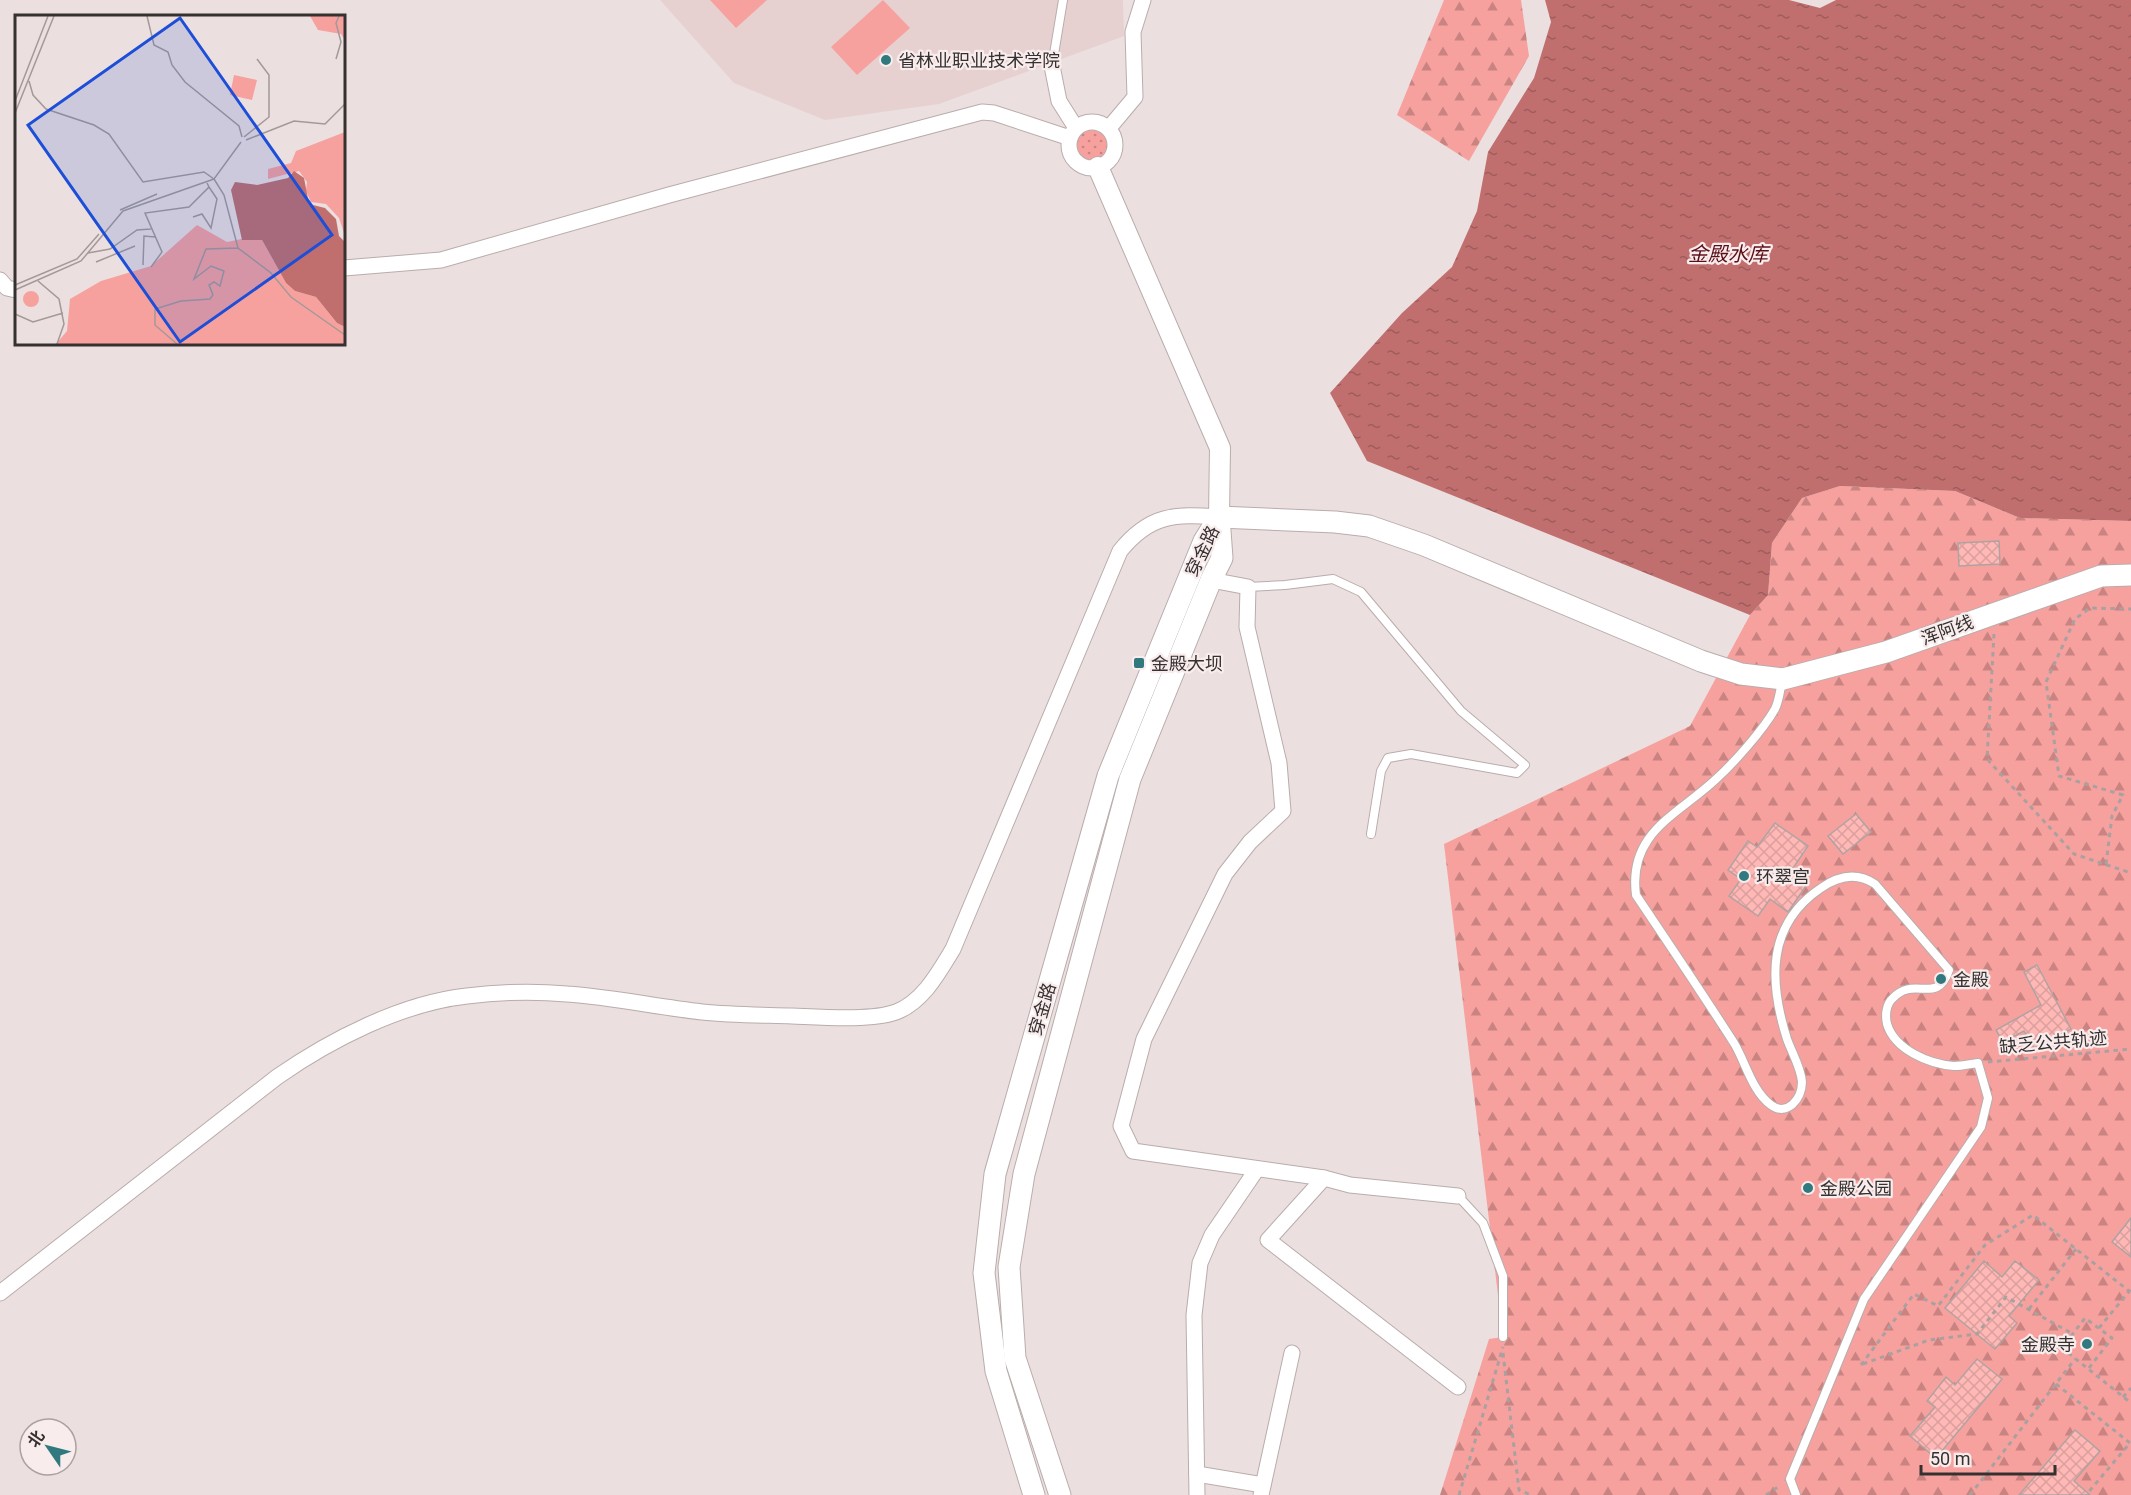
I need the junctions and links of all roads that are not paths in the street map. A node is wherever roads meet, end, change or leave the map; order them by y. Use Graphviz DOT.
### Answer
graph roads {
  1 [pos="1063,0"];
  2 [pos="1143,0"];
  3 [pos="1052,66"];
  4 [pos="1109,128"];
  5 [pos="1073,133"];
  6 [pos="1098,167"];
  7 [pos="345,268"];
  8 [pos="0,280"];
  9 [pos="15,290"];
  10 [pos="1219,517"];
  11 [pos="2131,575"];
  12 [pos="1211,580"];
  13 [pos="1248,587"];
  14 [pos="1783,679"];
  15 [pos="1371,834"];
  16 [pos="1257,1169"];
  17 [pos="1324,1178"];
  18 [pos="1458,1196"];
  19 [pos="0,1293"];
  20 [pos="1503,1337"];
  21 [pos="1292,1353"];
  22 [pos="1458,1387"];
  23 [pos="1197,1474"];
  24 [pos="1262,1490"];
  25 [pos="1034,1495"];
  26 [pos="1060,1495"];
  27 [pos="1197,1495"];
  28 [pos="1796,1495"];
  1 -- 3 [label="lane"];
  2 -- 4 [label="street"];
  3 -- 5 [label="street"];
  4 -- 5 [label="street"];
  4 -- 6 [label="street"];
  5 -- 6 [label="street"];
  5 -- 7 [label="street"];
  6 -- 10 [label="street"];
  8 -- 9 [label="street"];
  10 -- 12 [label="main road, 穿金路"];
  10 -- 14 [label="main road, 浑阿线"];
  10 -- 19 [label="street"];
  10 -- 25 [label="main road, 穿金路"];
  11 -- 14 [label="main road, 浑阿线"];
  12 -- 13 [label="street"];
  12 -- 26 [label="main road, 穿金路"];
  13 -- 15 [label="lane"];
  13 -- 16 [label="street"];
  14 -- 28 [label="lane"];
  16 -- 17 [label="street"];
  16 -- 23 [label="street"];
  17 -- 18 [label="street"];
  17 -- 22 [label="street"];
  18 -- 20 [label="lane"];
  21 -- 24 [label="street"];
  23 -- 24 [label="street"];
  23 -- 27 [label="street"];
}
